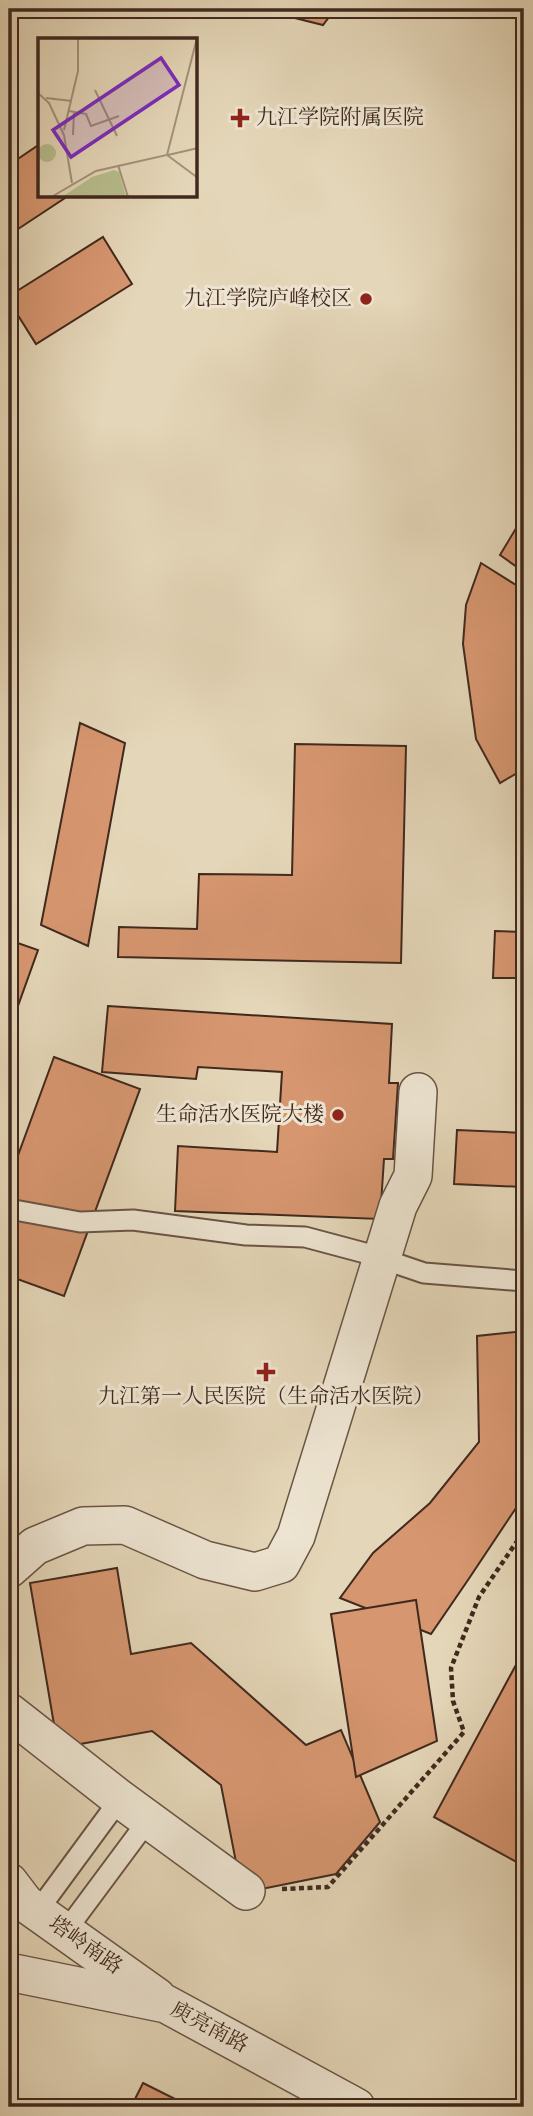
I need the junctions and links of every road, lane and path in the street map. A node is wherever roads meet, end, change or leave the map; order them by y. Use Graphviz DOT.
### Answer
graph roads {
  1 [pos="418,1092"];
  2 [pos="9,1209"];
  3 [pos="382,1259"];
  4 [pos="524,1281"];
  5 [pos="524,1531"];
  6 [pos="9,1569"];
  7 [pos="9,1712"];
  8 [pos="134,1809"];
  9 [pos="9,1882"];
  10 [pos="246,1891"];
  11 [pos="51,1922"];
  12 [pos="9,1972"];
  13 [pos="166,2004"];
  14 [pos="356,2107"];
  1 -- 3 [label="street"];
  2 -- 3 [label="lane"];
  3 -- 4 [label="lane"];
  3 -- 6 [label="street"];
  5 -- 10 [label="path"];
  7 -- 8 [label="street"];
  8 -- 10 [label="street"];
  8 -- 11 [label="lane"];
  8 -- 11 [label="lane"];
  9 -- 11 [label="street, 塔岭南路"];
  11 -- 13 [label="street, 塔岭南路"];
  12 -- 13 [label="street, 庾亮南路"];
  13 -- 14 [label="street, 庾亮南路"];
}
